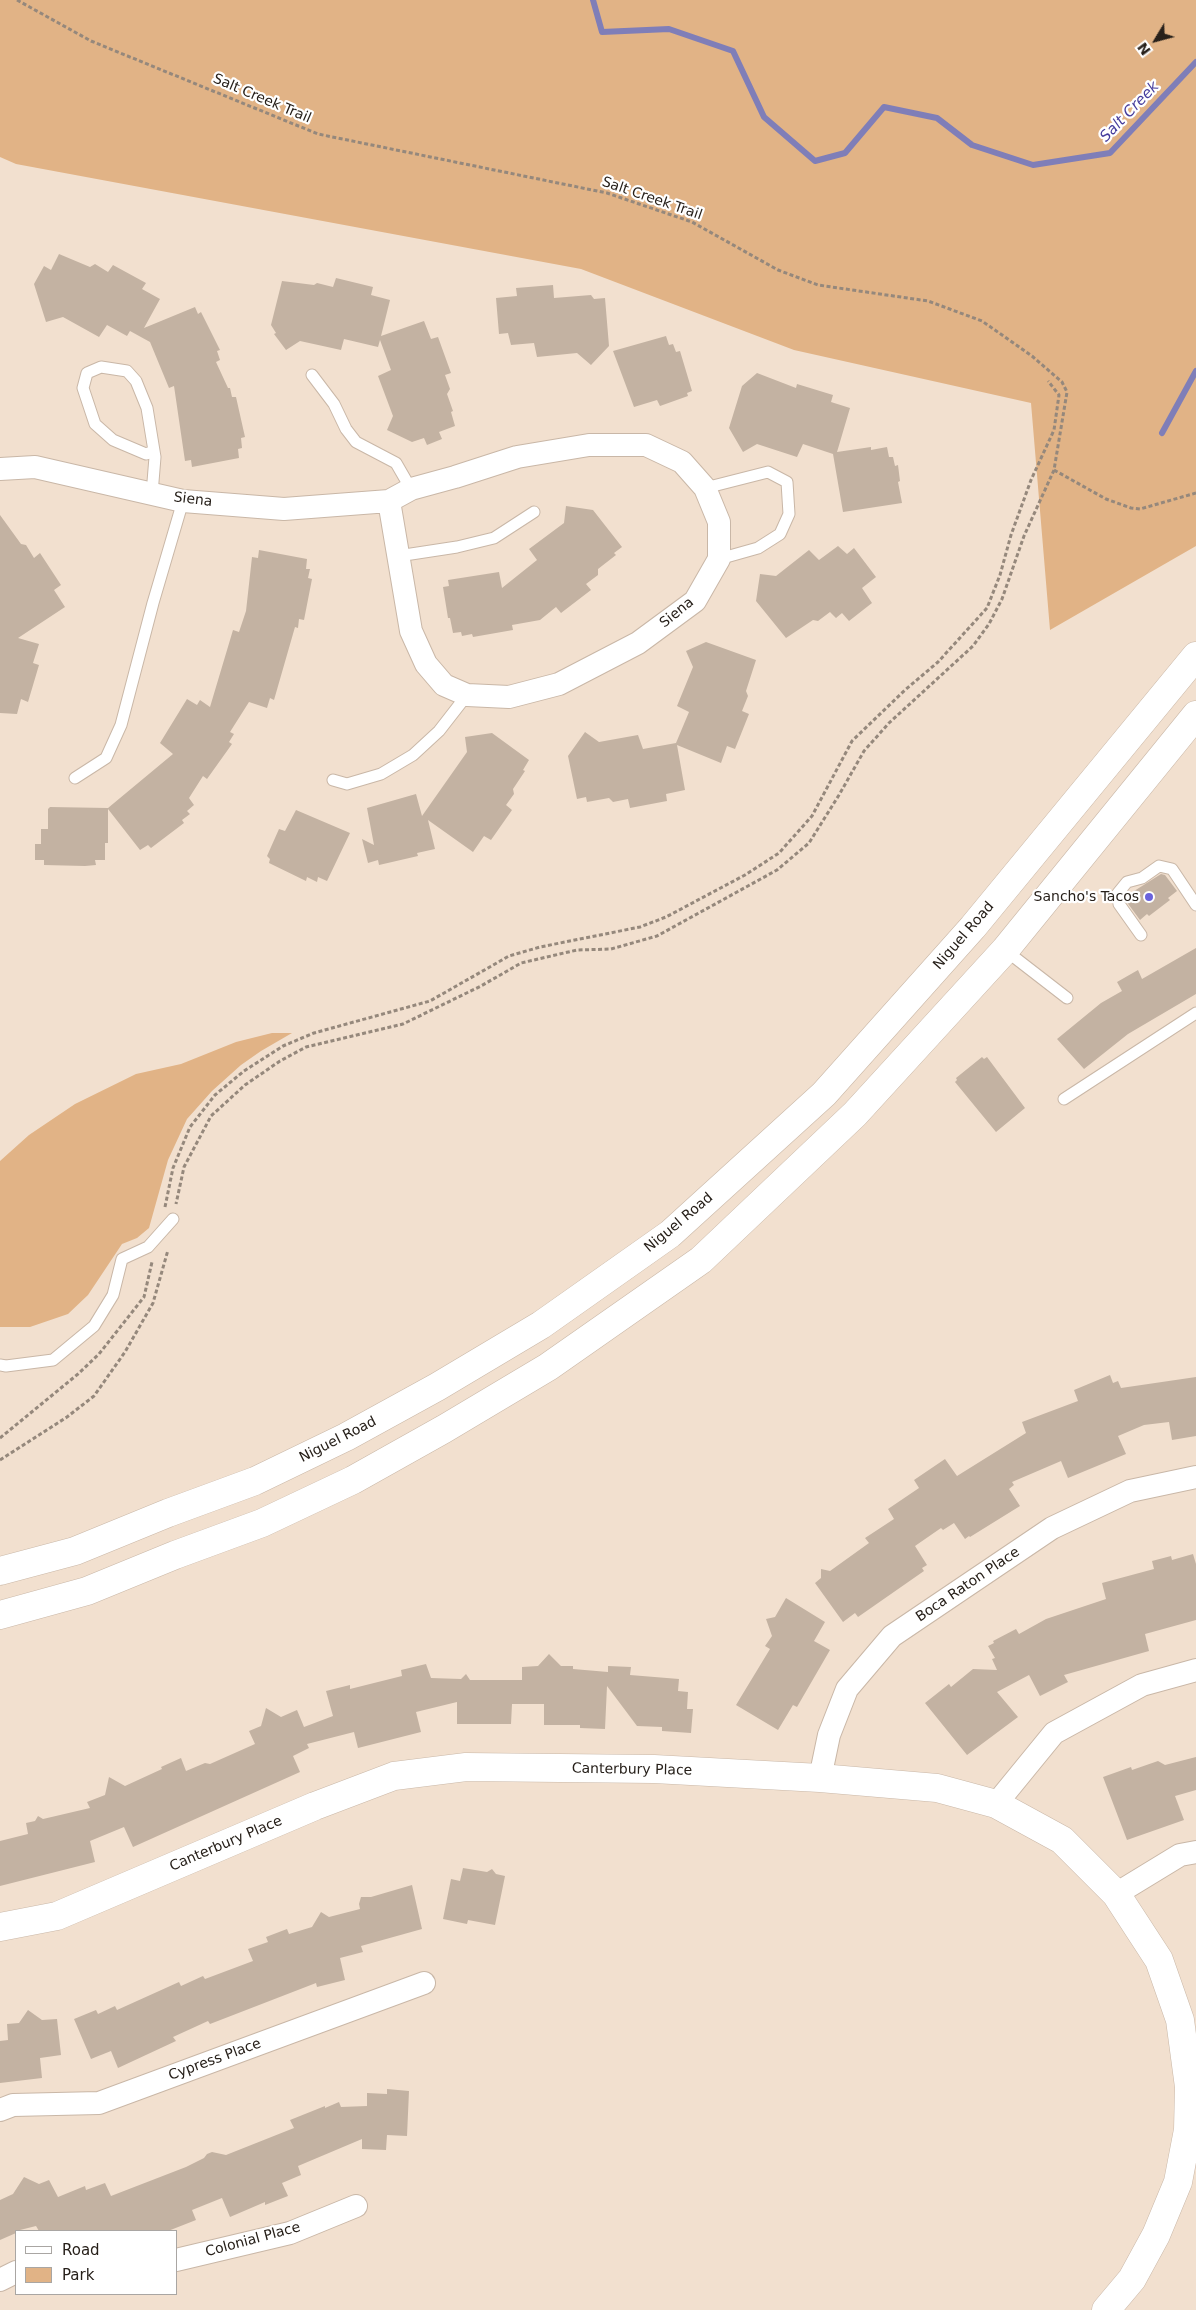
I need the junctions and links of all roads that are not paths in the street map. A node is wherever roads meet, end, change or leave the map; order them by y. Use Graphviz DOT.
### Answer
graph roads {
  1 [pos="312,375"];
  2 [pos="154,451"];
  3 [pos="0,470"];
  4 [pos="706,488"];
  5 [pos="411,489"];
  6 [pos="152,494"];
  7 [pos="183,500"];
  8 [pos="389,501"];
  9 [pos="534,512"];
  10 [pos="398,556"];
  11 [pos="719,559"];
  12 [pos="1196,656"];
  13 [pos="467,695"];
  14 [pos="1196,715"];
  15 [pos="75,778"];
  16 [pos="333,780"];
  17 [pos="1196,905"];
  18 [pos="973,927"];
  19 [pos="1141,935"];
  20 [pos="1005,950"];
  21 [pos="1067,998"];
  22 [pos="1196,1013"];
  23 [pos="1064,1099"];
  24 [pos="173,1219"];
  25 [pos="0,1365"];
  26 [pos="1196,1477"];
  27 [pos="0,1572"];
  28 [pos="0,1615"];
  29 [pos="1196,1670"];
  30 [pos="820,1778"];
  31 [pos="996,1804"];
  32 [pos="1196,1852"];
  33 [pos="1116,1894"];
  34 [pos="0,1927"];
  35 [pos="424,1983"];
  36 [pos="1188,2020"];
  37 [pos="1190,2053"];
  38 [pos="0,2110"];
  39 [pos="356,2206"];
  40 [pos="178,2260"];
  41 [pos="15,2272"];
  42 [pos="0,2280"];
  43 [pos="1106,2310"];
  1 -- 5 [label="lane"];
  2 -- 2 [label="lane"];
  2 -- 6 [label="lane"];
  3 -- 6 [label="street, Siena"];
  4 -- 5 [label="street, Siena"];
  4 -- 11 [label="street, Siena"];
  4 -- 11 [label="lane"];
  5 -- 8 [label="street, Siena"];
  6 -- 7 [label="street, Siena"];
  7 -- 8 [label="street, Siena"];
  7 -- 15 [label="lane"];
  8 -- 10 [label="street, Siena"];
  9 -- 10 [label="lane"];
  10 -- 13 [label="street, Siena"];
  11 -- 13 [label="street, Siena"];
  12 -- 18 [label="main road, Niguel Road"];
  13 -- 16 [label="lane"];
  14 -- 20 [label="main road"];
  17 -- 19 [label="lane"];
  18 -- 20 [label="main road"];
  18 -- 27 [label="main road, Niguel Road"];
  20 -- 21 [label="lane"];
  20 -- 28 [label="main road"];
  22 -- 23 [label="lane"];
  24 -- 25 [label="lane"];
  26 -- 30 [label="street, Boca Raton Place"];
  29 -- 31 [label="street"];
  30 -- 31 [label="main road, Canterbury Place"];
  30 -- 34 [label="main road, Canterbury Place"];
  31 -- 33 [label="main road, Canterbury Place"];
  32 -- 33 [label="street"];
  33 -- 36 [label="main road, Canterbury Place"];
  35 -- 38 [label="street, Cypress Place"];
  36 -- 37 [label="main road, Canterbury Place"];
  37 -- 43 [label="main road, Canterbury Place"];
  39 -- 40 [label="street, Colonial Place"];
  41 -- 42 [label="street"];
}
